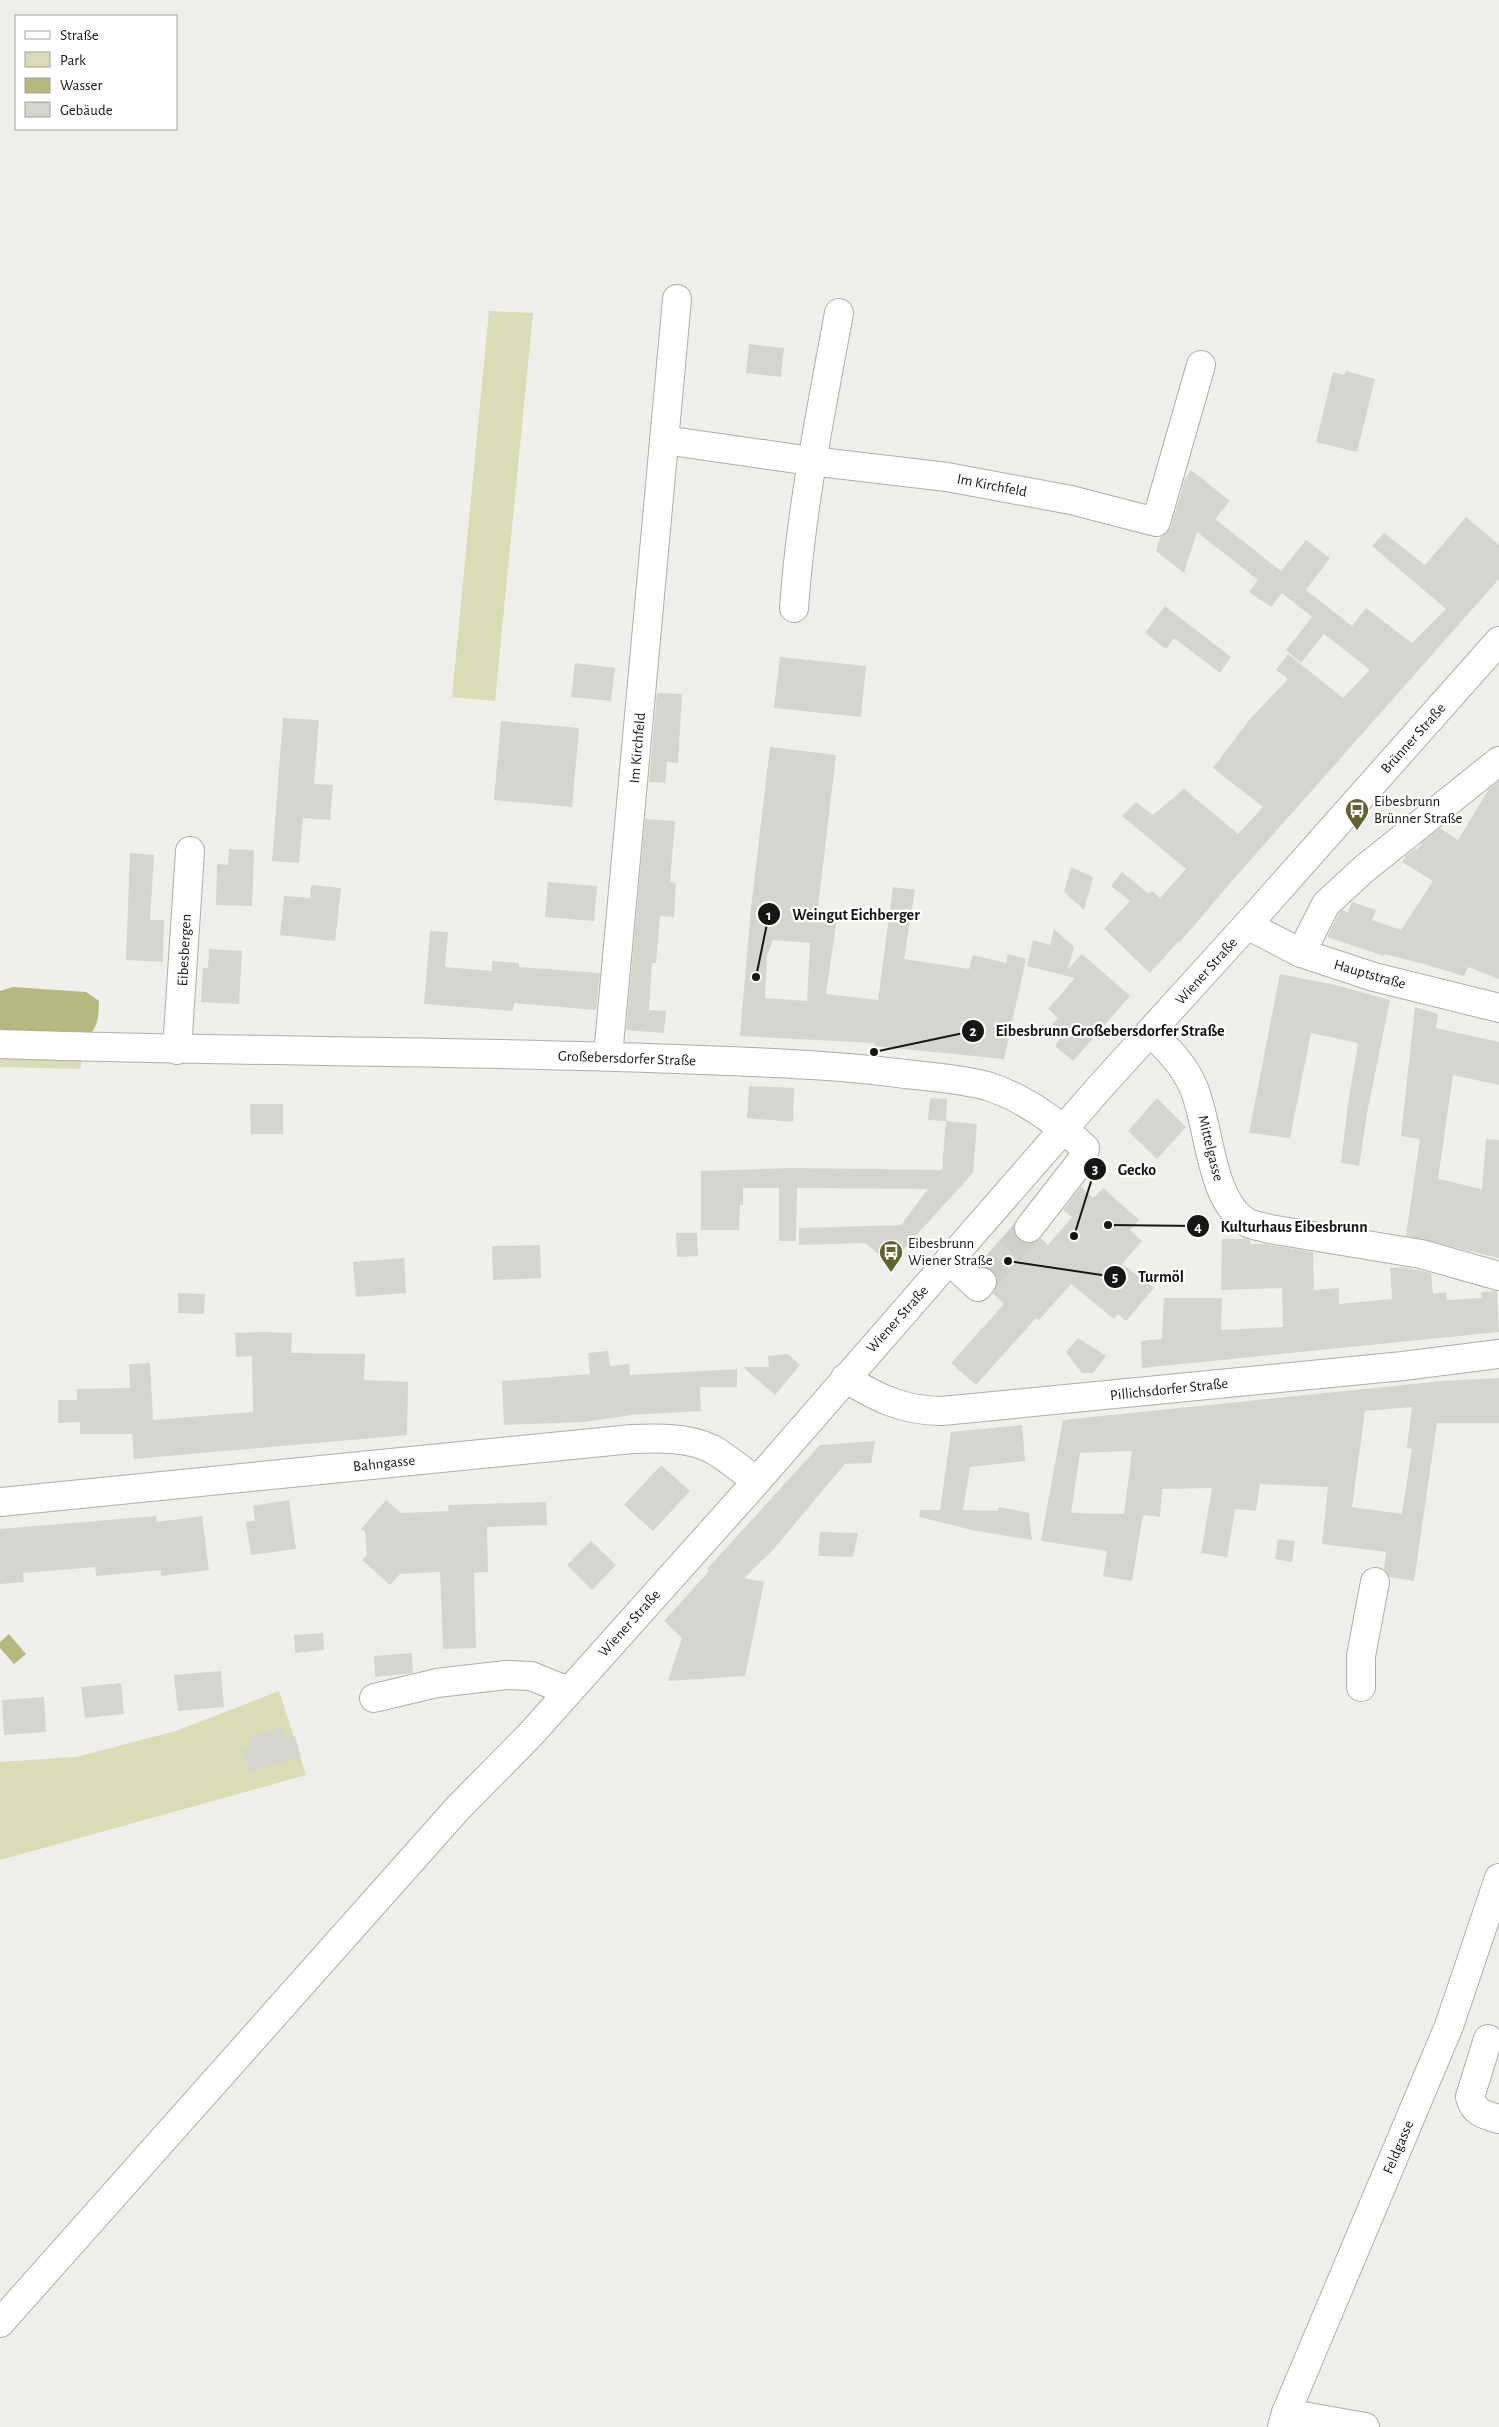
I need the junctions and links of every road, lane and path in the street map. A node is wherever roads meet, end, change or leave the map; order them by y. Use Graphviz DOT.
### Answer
graph roads {
  1 [pos="677,299"];
  2 [pos="839,312"];
  3 [pos="1201,365"];
  4 [pos="664,440"];
  5 [pos="811,461"];
  6 [pos="794,608"];
  7 [pos="1499,641"];
  8 [pos="1499,761"];
  9 [pos="190,851"];
  10 [pos="1247,925"];
  11 [pos="1301,953"];
  12 [pos="1499,1008"];
  13 [pos="1150,1032"];
  14 [pos="0,1044"];
  15 [pos="178,1050"];
  16 [pos="608,1056"];
  17 [pos="1071,1137"];
  18 [pos="1029,1228"];
  19 [pos="949,1260"];
  20 [pos="1499,1276"];
  21 [pos="982,1282"];
  22 [pos="1499,1354"];
  23 [pos="845,1378"];
  24 [pos="757,1481"];
  25 [pos="0,1502"];
  26 [pos="1376,1582"];
  27 [pos="1361,1687"];
  28 [pos="568,1691"];
  29 [pos="374,1698"];
  30 [pos="1499,1878"];
  31 [pos="1449,2026"];
  32 [pos="1494,2039"];
  33 [pos="1499,2119"];
  34 [pos="0,2323"];
  35 [pos="1284,2420"];
  36 [pos="1365,2427"];
  1 -- 4 [label="street, Im Kirchfeld"];
  2 -- 5 [label="street"];
  3 -- 5 [label="street, Im Kirchfeld"];
  4 -- 5 [label="street, Im Kirchfeld"];
  4 -- 16 [label="street, Im Kirchfeld"];
  5 -- 6 [label="street"];
  7 -- 10 [label="street, Brünner Straße"];
  8 -- 11 [label="street"];
  9 -- 15 [label="street, Eibesbergen"];
  10 -- 11 [label="street, Hauptstraße"];
  10 -- 13 [label="street, Wiener Straße"];
  11 -- 12 [label="street, Hauptstraße"];
  13 -- 17 [label="street, Wiener Straße"];
  13 -- 20 [label="street, Mittelgasse"];
  14 -- 15 [label="street, Großebersdorfer Straße"];
  15 -- 16 [label="street, Großebersdorfer Straße"];
  16 -- 17 [label="street, Großebersdorfer Straße"];
  17 -- 18 [label="street"];
  17 -- 19 [label="street, Wiener Straße"];
  19 -- 21 [label="street"];
  19 -- 23 [label="street, Wiener Straße"];
  22 -- 23 [label="street, Pillichsdorfer Straße"];
  23 -- 24 [label="street, Wiener Straße"];
  24 -- 25 [label="street, Bahngasse"];
  24 -- 28 [label="street, Wiener Straße"];
  26 -- 27 [label="street"];
  28 -- 29 [label="street"];
  28 -- 34 [label="street, Wiener Straße"];
  30 -- 31 [label="street, Feldgasse"];
  31 -- 32 [label="street"];
  31 -- 35 [label="street, Feldgasse"];
  32 -- 33 [label="street"];
  35 -- 36 [label="street"];
}
